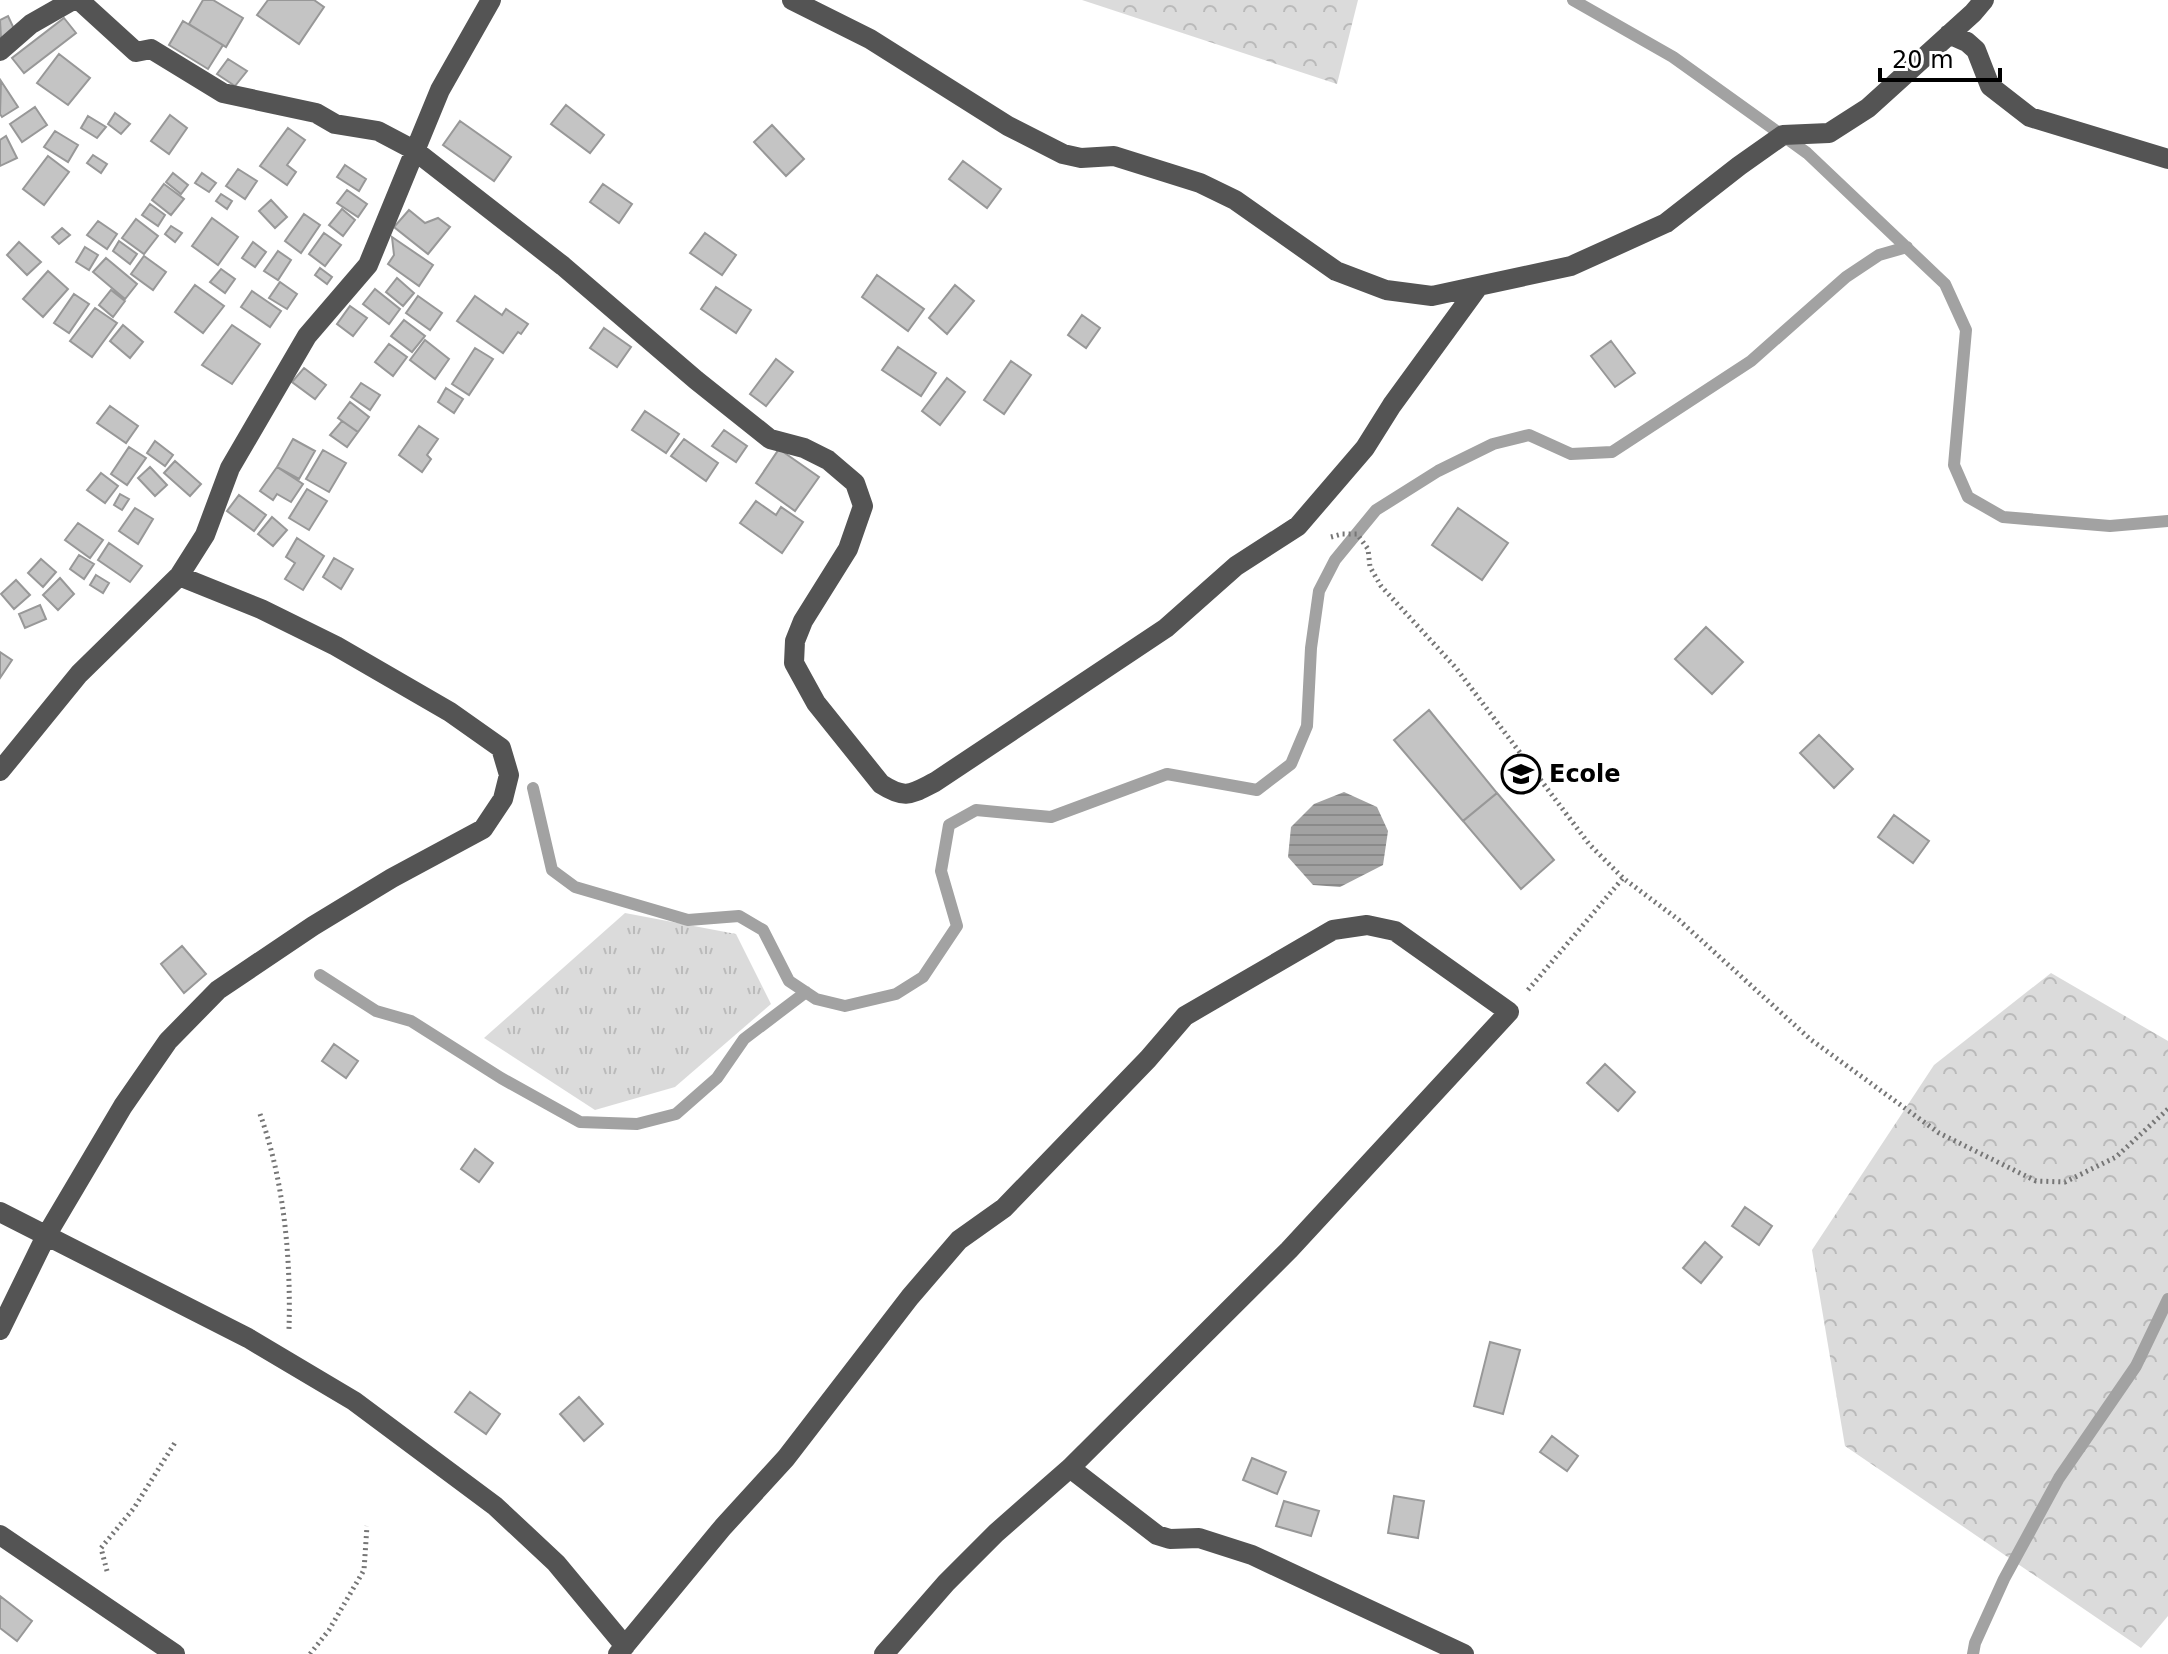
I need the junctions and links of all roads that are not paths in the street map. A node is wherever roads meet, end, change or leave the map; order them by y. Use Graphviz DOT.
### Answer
graph roads {
  1 [pos="76,0"];
  2 [pos="491,0"];
  3 [pos="792,0"];
  4 [pos="1984,0"];
  5 [pos="1949,34"];
  6 [pos="0,51"];
  7 [pos="414,150"];
  8 [pos="2168,159"];
  9 [pos="1478,287"];
  10 [pos="179,576"];
  11 [pos="0,771"];
  12 [pos="0,1212"];
  13 [pos="46,1236"];
  14 [pos="0,1330"];
  15 [pos="1070,1468"];
  16 [pos="0,1535"];
  17 [pos="622,1650"];
  18 [pos="175,1654"];
  19 [pos="884,1654"];
  20 [pos="1464,1654"];
  1 -- 6 [label="street"];
  1 -- 7 [label="street"];
  2 -- 7 [label="street"];
  3 -- 9 [label="street"];
  4 -- 5 [label="street"];
  5 -- 8 [label="street"];
  5 -- 9 [label="street"];
  7 -- 9 [label="street"];
  7 -- 10 [label="street"];
  10 -- 11 [label="street"];
  10 -- 13 [label="street"];
  12 -- 13 [label="street"];
  13 -- 14 [label="street"];
  13 -- 17 [label="street"];
  15 -- 17 [label="street"];
  15 -- 19 [label="street"];
  15 -- 20 [label="street"];
  16 -- 18 [label="street"];
}
